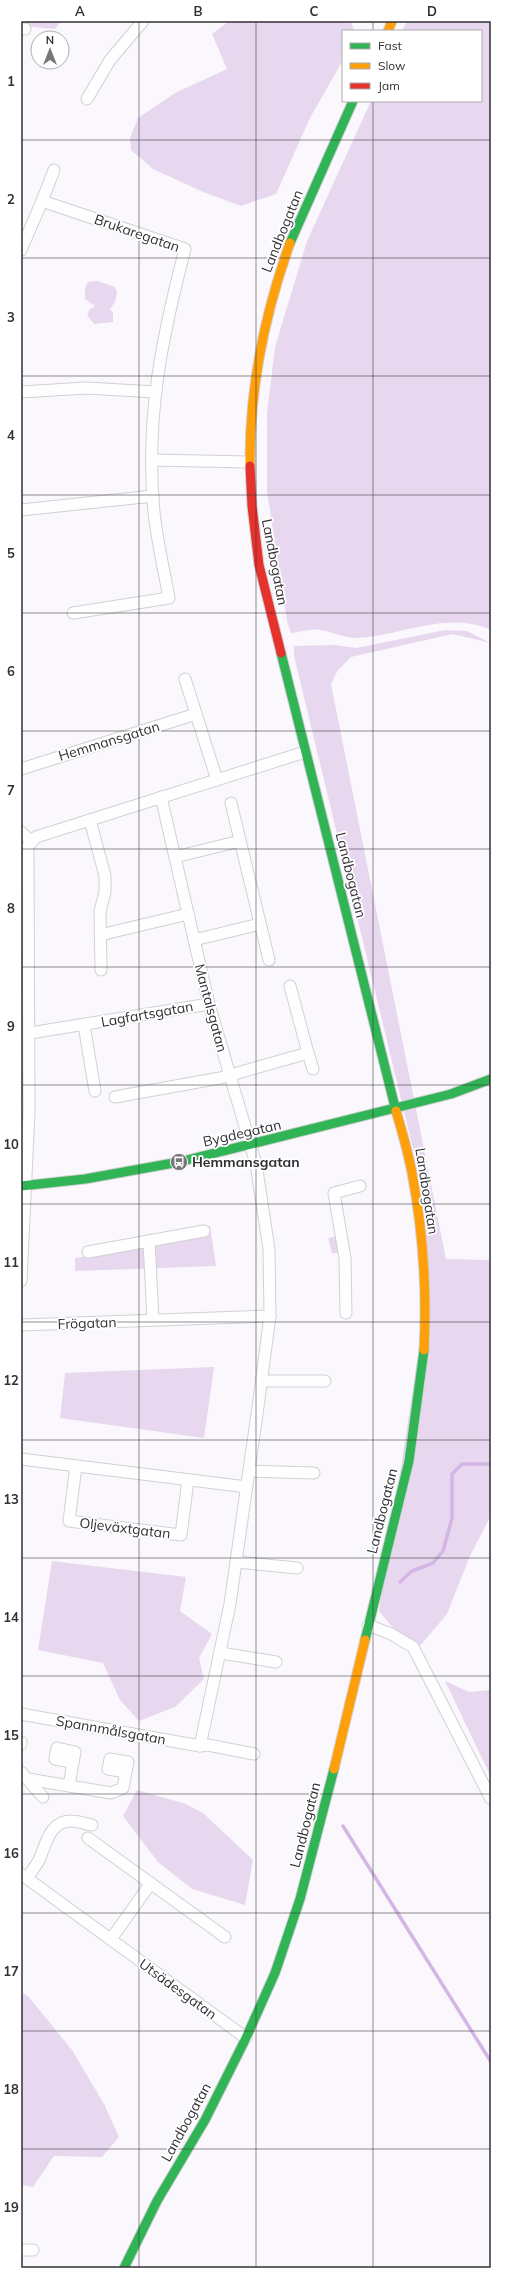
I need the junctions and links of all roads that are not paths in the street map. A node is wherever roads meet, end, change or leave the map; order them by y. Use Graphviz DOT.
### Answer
graph roads {
  1 [pos="143,21"];
  2 [pos="87,99"];
  3 [pos="353,102"];
  4 [pos="54,170"];
  5 [pos="42,201"];
  6 [pos="21,250"];
  7 [pos="21,392"];
  8 [pos="156,392"];
  9 [pos="152,460"];
  10 [pos="248,462"];
  11 [pos="153,496"];
  12 [pos="21,510"];
  13 [pos="73,613"];
  14 [pos="185,679"];
  15 [pos="196,714"];
  16 [pos="305,752"];
  17 [pos="21,769"];
  18 [pos="217,780"];
  19 [pos="161,797"];
  20 [pos="231,804"];
  21 [pos="90,820"];
  22 [pos="21,832"];
  23 [pos="31,841"];
  24 [pos="240,841"];
  25 [pos="175,857"];
  26 [pos="188,914"];
  27 [pos="260,924"];
  28 [pos="100,935"];
  29 [pos="194,940"];
  30 [pos="25,960"];
  31 [pos="269,960"];
  32 [pos="101,970"];
  33 [pos="290,986"];
  34 [pos="209,1004"];
  35 [pos="84,1025"];
  36 [pos="27,1036"];
  37 [pos="308,1053"];
  38 [pos="313,1069"];
  39 [pos="229,1075"];
  40 [pos="491,1079"];
  41 [pos="95,1091"];
  42 [pos="115,1096"];
  43 [pos="396,1109"];
  44 [pos="25,1113"];
  45 [pos="251,1146"];
  46 [pos="24,1186"];
  47 [pos="360,1186"];
  48 [pos="204,1231"];
  49 [pos="149,1241"];
  50 [pos="88,1252"];
  51 [pos="21,1280"];
  52 [pos="346,1313"];
  53 [pos="270,1316"];
  54 [pos="153,1320"];
  55 [pos="21,1326"];
  56 [pos="261,1381"];
  57 [pos="325,1381"];
  58 [pos="21,1459"];
  59 [pos="76,1466"];
  60 [pos="249,1471"];
  61 [pos="314,1473"];
  62 [pos="188,1480"];
  63 [pos="246,1487"];
  64 [pos="237,1562"];
  65 [pos="297,1568"];
  66 [pos="368,1625"];
  67 [pos="221,1653"];
  68 [pos="276,1662"];
  69 [pos="21,1714"];
  70 [pos="200,1746"];
  71 [pos="254,1754"];
  72 [pos="73,1762"];
  73 [pos="126,1772"];
  74 [pos="24,1775"];
  75 [pos="69,1786"];
  76 [pos="43,1796"];
  77 [pos="491,1799"];
  78 [pos="92,1825"];
  79 [pos="88,1838"];
  80 [pos="24,1876"];
  81 [pos="151,1883"];
  82 [pos="225,1937"];
  83 [pos="111,1939"];
  84 [pos="246,2038"];
  85 [pos="21,2250"];
  86 [pos="33,2250"];
  87 [pos="124,2268"];
  1 -- 2 [label="street"];
  3 -- 10 [label="street, Landbogatan"];
  4 -- 5 [label="street"];
  5 -- 6 [label="street"];
  5 -- 8 [label="street, Brukaregatan"];
  7 -- 8 [label="street"];
  8 -- 9 [label="street, Brukaregatan"];
  9 -- 10 [label="street"];
  9 -- 11 [label="street, Brukaregatan"];
  10 -- 16 [label="street, Landbogatan"];
  11 -- 12 [label="street"];
  11 -- 13 [label="street, Brukaregatan"];
  14 -- 15 [label="street"];
  15 -- 17 [label="street, Hemmansgatan"];
  15 -- 18 [label="street"];
  16 -- 18 [label="street"];
  16 -- 43 [label="street, Landbogatan"];
  18 -- 19 [label="street"];
  19 -- 21 [label="street"];
  19 -- 25 [label="street, Mantalsgatan"];
  20 -- 24 [label="street"];
  21 -- 23 [label="street"];
  21 -- 28 [label="street"];
  22 -- 23 [label="street"];
  23 -- 30 [label="street"];
  24 -- 25 [label="street"];
  24 -- 27 [label="street"];
  25 -- 26 [label="street, Mantalsgatan"];
  26 -- 28 [label="street"];
  26 -- 29 [label="street, Mantalsgatan"];
  27 -- 29 [label="street"];
  27 -- 31 [label="street"];
  28 -- 32 [label="street"];
  29 -- 34 [label="street, Mantalsgatan"];
  30 -- 36 [label="street"];
  33 -- 37 [label="street"];
  34 -- 35 [label="street, Lagfartsgatan"];
  34 -- 39 [label="street, Mantalsgatan"];
  35 -- 36 [label="street, Lagfartsgatan"];
  35 -- 41 [label="street, Lagfartsgatan"];
  36 -- 44 [label="street"];
  37 -- 38 [label="street"];
  37 -- 39 [label="street"];
  39 -- 42 [label="street"];
  39 -- 45 [label="street, Mantalsgatan"];
  40 -- 43 [label="street, Bygdegatan"];
  43 -- 45 [label="street, Bygdegatan"];
  43 -- 66 [label="street, Landbogatan"];
  44 -- 46 [label="street"];
  45 -- 46 [label="street, Bygdegatan"];
  45 -- 53 [label="street"];
  46 -- 51 [label="street"];
  47 -- 52 [label="street"];
  48 -- 49 [label="street"];
  49 -- 50 [label="street"];
  49 -- 54 [label="street"];
  53 -- 54 [label="street, Frögatan"];
  53 -- 56 [label="street"];
  54 -- 55 [label="street, Frögatan"];
  56 -- 57 [label="street"];
  56 -- 60 [label="street"];
  58 -- 59 [label="street"];
  59 -- 62 [label="street"];
  59 -- 62 [label="street, Oljeväxtgatan"];
  60 -- 61 [label="street"];
  60 -- 63 [label="street"];
  62 -- 63 [label="street"];
  63 -- 64 [label="street"];
  64 -- 65 [label="street"];
  64 -- 67 [label="street"];
  66 -- 77 [label="street"];
  66 -- 84 [label="street, Landbogatan"];
  67 -- 68 [label="street"];
  67 -- 70 [label="street"];
  69 -- 70 [label="street, Spannmålsgatan"];
  70 -- 71 [label="street, Spannmålsgatan"];
  72 -- 75 [label="street"];
  73 -- 75 [label="street"];
  74 -- 75 [label="street"];
  74 -- 76 [label="street"];
  78 -- 80 [label="street, Utsädesgatan"];
  79 -- 81 [label="street"];
  80 -- 83 [label="street, Utsädesgatan"];
  81 -- 82 [label="street"];
  81 -- 83 [label="street"];
  83 -- 84 [label="street, Utsädesgatan"];
  84 -- 87 [label="street, Landbogatan"];
  85 -- 86 [label="street"];
}
